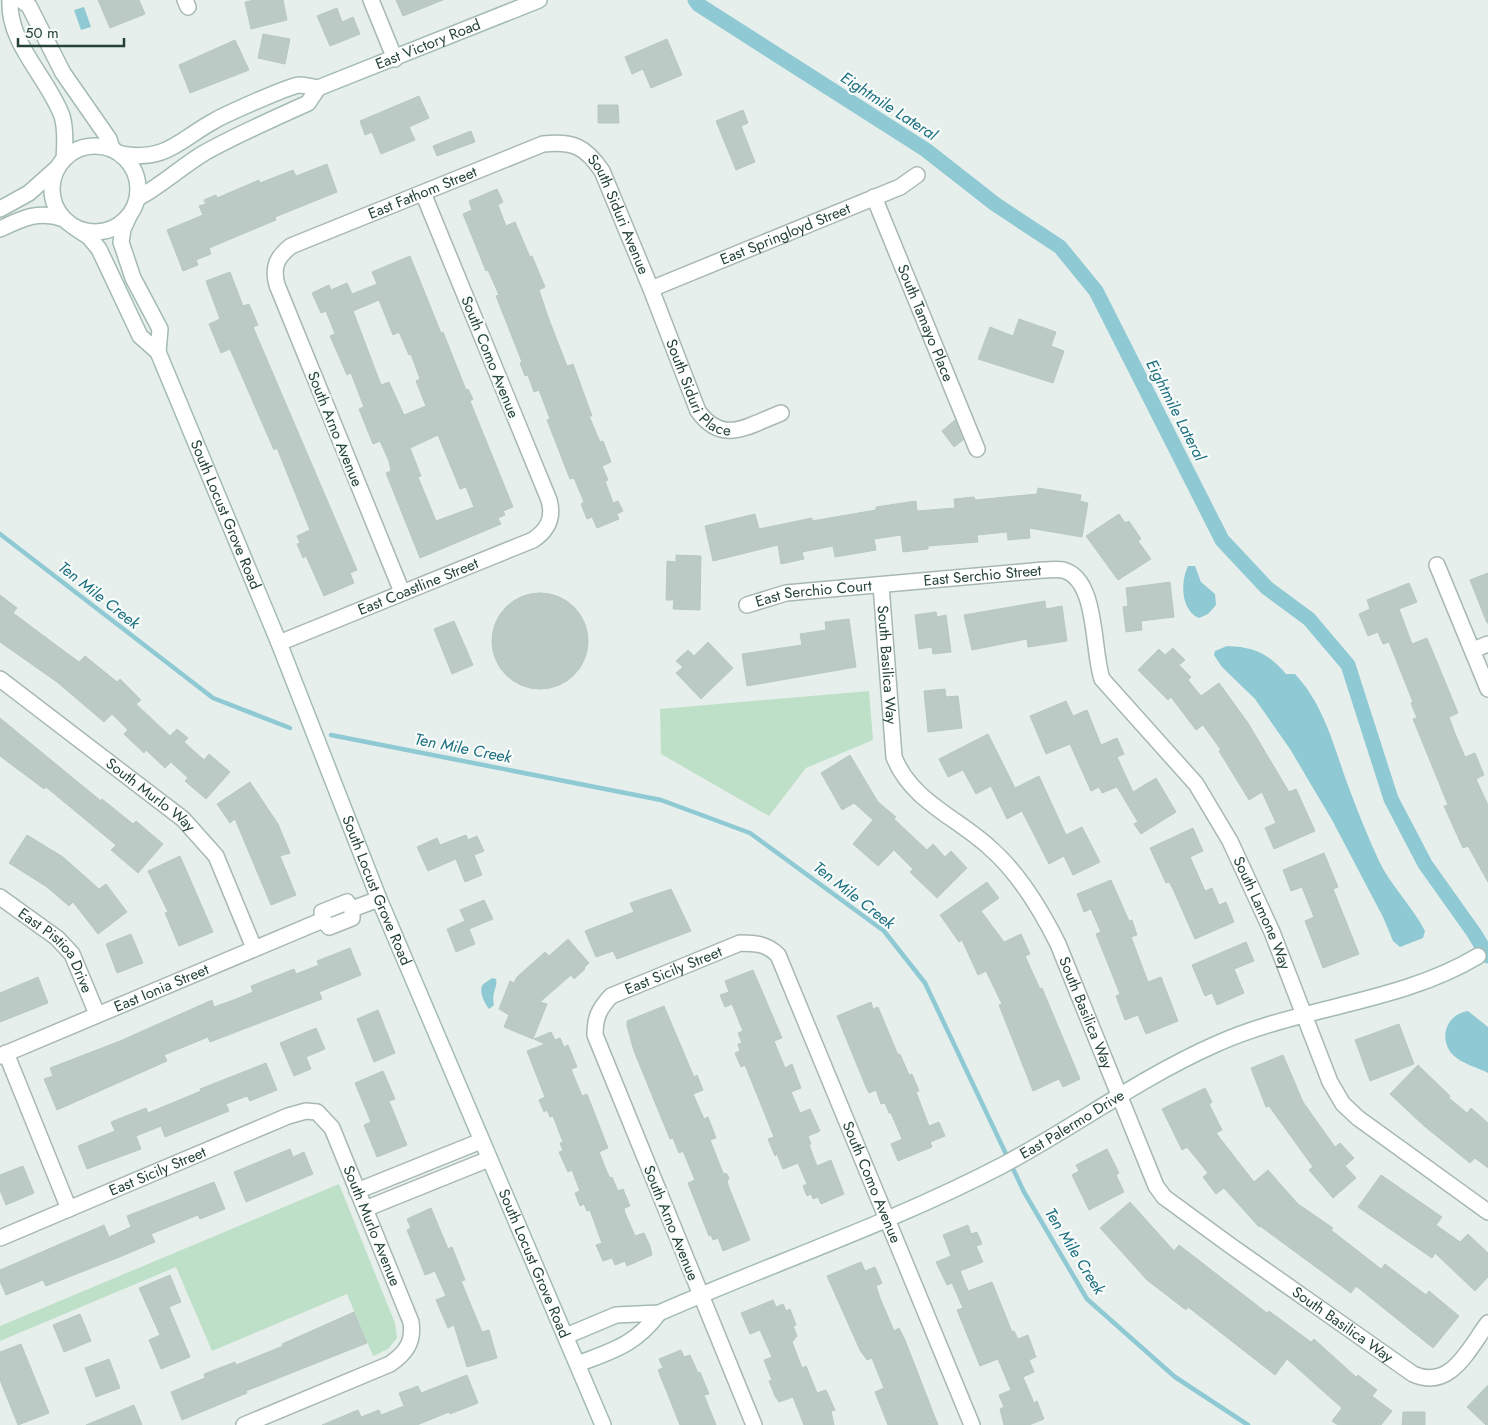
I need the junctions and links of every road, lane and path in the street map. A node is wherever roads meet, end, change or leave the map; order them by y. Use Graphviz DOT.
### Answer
graph roads {
  1 [pos="10,0"];
  2 [pos="21,0"];
  3 [pos="371,0"];
  4 [pos="539,0"];
  5 [pos="395,59"];
  6 [pos="318,88"];
  7 [pos="578,146"];
  8 [pos="116,151"];
  9 [pos="61,163"];
  10 [pos="917,175"];
  11 [pos="423,193"];
  12 [pos="874,197"];
  13 [pos="138,198"];
  14 [pos="0,209"];
  15 [pos="130,215"];
  16 [pos="69,223"];
  17 [pos="0,229"];
  18 [pos="275,265"];
  19 [pos="651,289"];
  20 [pos="158,352"];
  21 [pos="781,413"];
  22 [pos="977,449"];
  23 [pos="550,521"];
  24 [pos="1437,565"];
  25 [pos="1081,581"];
  26 [pos="881,585"];
  27 [pos="402,592"];
  28 [pos="747,606"];
  29 [pos="279,643"];
  30 [pos="1488,644"];
  31 [pos="1473,650"];
  32 [pos="0,679"];
  33 [pos="1488,688"];
  34 [pos="0,897"];
  35 [pos="378,899"];
  36 [pos="764,945"];
  37 [pos="254,948"];
  38 [pos="1483,952"];
  39 [pos="97,1014"];
  40 [pos="1304,1014"];
  41 [pos="595,1020"];
  42 [pos="3,1054"];
  43 [pos="1120,1093"];
  44 [pos="317,1112"];
  45 [pos="482,1141"];
  46 [pos="489,1159"];
  47 [pos="358,1191"];
  48 [pos="70,1209"];
  49 [pos="365,1209"];
  50 [pos="1488,1212"];
  51 [pos="887,1218"];
  52 [pos="0,1238"];
  53 [pos="700,1294"];
  54 [pos="659,1312"];
  55 [pos="1488,1323"];
  56 [pos="566,1336"];
  57 [pos="578,1364"];
  58 [pos="244,1425"];
  59 [pos="603,1425"];
  60 [pos="754,1425"];
  61 [pos="972,1425"];
  1 -- 9 [label="street"];
  2 -- 8 [label="street"];
  3 -- 5 [label="street"];
  4 -- 5 [label="street, East Victory Road"];
  5 -- 6 [label="street, East Victory Road"];
  6 -- 8 [label="street, East Victory Road"];
  6 -- 13 [label="street, East Victory Road"];
  7 -- 11 [label="street, East Fathom Street"];
  7 -- 19 [label="street, South Siduri Avenue"];
  8 -- 9 [label="street"];
  8 -- 13 [label="street"];
  9 -- 14 [label="street"];
  9 -- 16 [label="street"];
  10 -- 12 [label="street, East Springloyd Street"];
  11 -- 18 [label="street, East Fathom Street"];
  11 -- 23 [label="street, South Como Avenue"];
  12 -- 19 [label="street, East Springloyd Street"];
  12 -- 22 [label="street, South Tamayo Place"];
  13 -- 15 [label="street"];
  15 -- 16 [label="street"];
  15 -- 20 [label="street, South Locust Grove Road"];
  16 -- 17 [label="street"];
  16 -- 20 [label="street, South Locust Grove Road"];
  18 -- 27 [label="street, South Arno Avenue"];
  19 -- 21 [label="street, South Siduri Place"];
  20 -- 29 [label="street, South Locust Grove Road"];
  23 -- 27 [label="street, East Coastline Street"];
  24 -- 31 [label="street"];
  25 -- 26 [label="street, East Serchio Street"];
  25 -- 40 [label="street, South Lamone Way"];
  26 -- 28 [label="street, East Serchio Court"];
  26 -- 43 [label="street, South Basilica Way"];
  27 -- 29 [label="street, East Coastline Street"];
  29 -- 35 [label="street, South Locust Grove Road"];
  30 -- 31 [label="street"];
  31 -- 33 [label="street"];
  32 -- 37 [label="street, South Murlo Way"];
  34 -- 39 [label="street, East Pistioa Drive"];
  35 -- 37 [label="street, East Ionia Street"];
  35 -- 45 [label="street, South Locust Grove Road"];
  36 -- 41 [label="street, East Sicily Street"];
  36 -- 51 [label="street, South Como Avenue"];
  37 -- 39 [label="street, East Ionia Street"];
  38 -- 40 [label="street, East Palermo Drive"];
  39 -- 42 [label="street, East Ionia Street"];
  40 -- 43 [label="street, East Palermo Drive"];
  40 -- 50 [label="street, South Lamone Way"];
  41 -- 53 [label="street, South Arno Avenue"];
  42 -- 48 [label="street"];
  43 -- 51 [label="street, East Palermo Drive"];
  43 -- 55 [label="street, South Basilica Way"];
  44 -- 47 [label="street, South Murlo Avenue"];
  44 -- 48 [label="street, East Sicily Street"];
  45 -- 46 [label="street, South Locust Grove Road"];
  45 -- 47 [label="street"];
  46 -- 49 [label="street"];
  46 -- 56 [label="street, South Locust Grove Road"];
  47 -- 49 [label="street, South Murlo Avenue"];
  48 -- 52 [label="street, East Sicily Street"];
  49 -- 58 [label="street, South Murlo Avenue"];
  51 -- 53 [label="street, East Palermo Drive"];
  51 -- 61 [label="street, South Como Avenue"];
  53 -- 54 [label="street, East Palermo Drive"];
  53 -- 60 [label="street, South Arno Avenue"];
  54 -- 56 [label="street, East Palermo Drive"];
  54 -- 57 [label="street, East Palermo Drive"];
  56 -- 57 [label="street, South Locust Grove Road"];
  57 -- 59 [label="street, South Locust Grove Road"];
}
